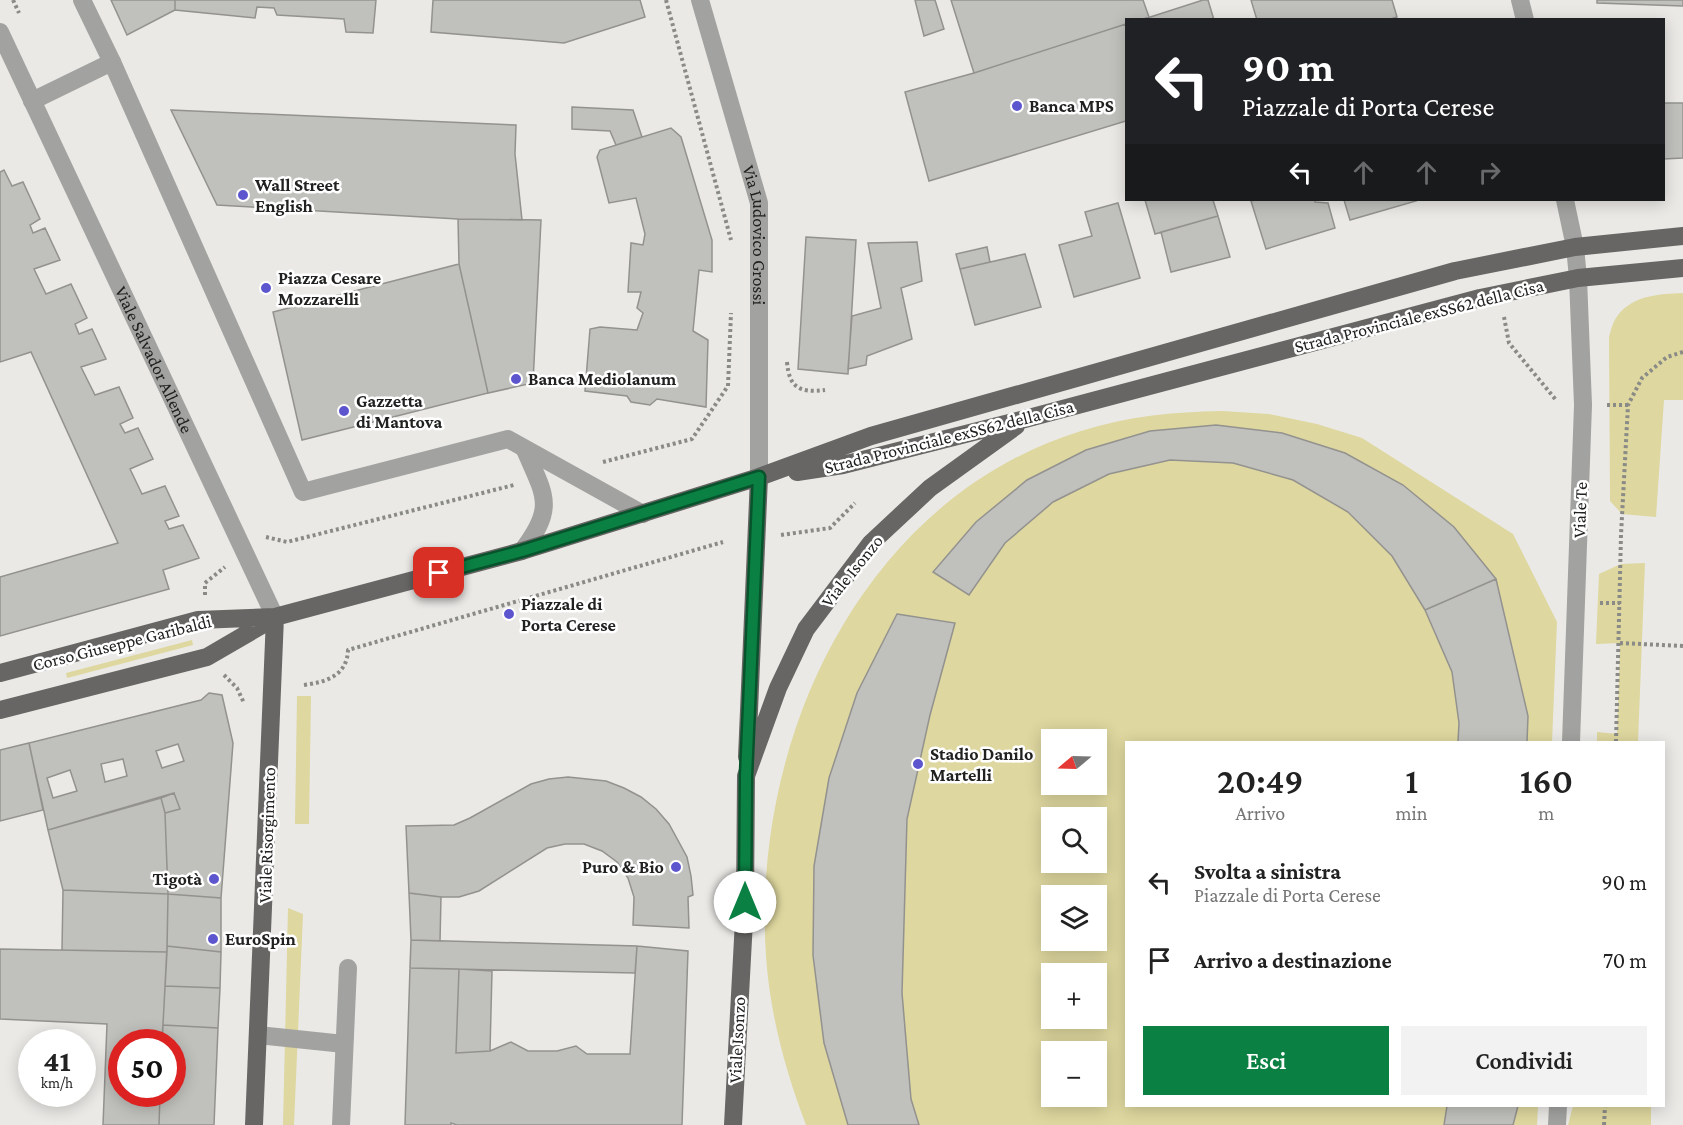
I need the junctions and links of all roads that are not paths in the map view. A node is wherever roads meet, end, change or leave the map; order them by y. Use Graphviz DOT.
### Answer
graph roads {
  1 [pos="82,0"];
  2 [pos="700,0"];
  3 [pos="1520,0"];
  4 [pos="1525,18"];
  5 [pos="0,32"];
  6 [pos="112,62"];
  7 [pos="32,101"];
  8 [pos="1565,201"];
  9 [pos="1683,236"];
  10 [pos="1575,247"];
  11 [pos="1683,268"];
  12 [pos="1578,278"];
  13 [pos="1025,419"];
  14 [pos="525,450"];
  15 [pos="759,477"];
  16 [pos="643,514"];
  17 [pos="522,551"];
  18 [pos="275,617"];
  19 [pos="0,673"];
  20 [pos="0,710"];
  21 [pos="1571,741"];
  22 [pos="746,776"];
  23 [pos="348,968"];
  24 [pos="258,1035"];
  25 [pos="344,1044"];
  26 [pos="254,1125"];
  27 [pos="341,1125"];
  28 [pos="733,1125"];
  1 -- 6 [label="street"];
  2 -- 15 [label="street, Via Ludovico Grossi"];
  3 -- 4 [label="street"];
  5 -- 7 [label="street, Viale Salvador Allende"];
  6 -- 7 [label="street"];
  6 -- 14 [label="street"];
  7 -- 18 [label="street, Viale Salvador Allende"];
  8 -- 10 [label="street, Viale Te"];
  9 -- 10 [label="main road, Strada Provinciale exSS62 della Cisa"];
  10 -- 12 [label="street, Viale Te"];
  10 -- 15 [label="main road, Strada Provinciale exSS62 della Cisa"];
  11 -- 12 [label="main road, Strada Provinciale exSS62 della Cisa"];
  12 -- 13 [label="main road, Strada Provinciale exSS62 della Cisa"];
  12 -- 21 [label="street, Viale Te"];
  13 -- 15 [label="main road, Strada Provinciale exSS62 della Cisa"];
  13 -- 22 [label="main road, Viale Isonzo"];
  14 -- 16 [label="street"];
  14 -- 17 [label="street"];
  15 -- 16 [label="main road"];
  15 -- 22 [label="main road, Viale Isonzo"];
  16 -- 17 [label="main road"];
  17 -- 18 [label="main road"];
  18 -- 19 [label="main road, Corso Giuseppe Garibaldi"];
  18 -- 20 [label="main road, Corso Giuseppe Garibaldi"];
  18 -- 24 [label="main road, Viale Risorgimento"];
  22 -- 28 [label="main road, Viale Isonzo"];
  23 -- 25 [label="street"];
  24 -- 25 [label="street"];
  24 -- 26 [label="main road, Viale Risorgimento"];
  25 -- 27 [label="street"];
}
